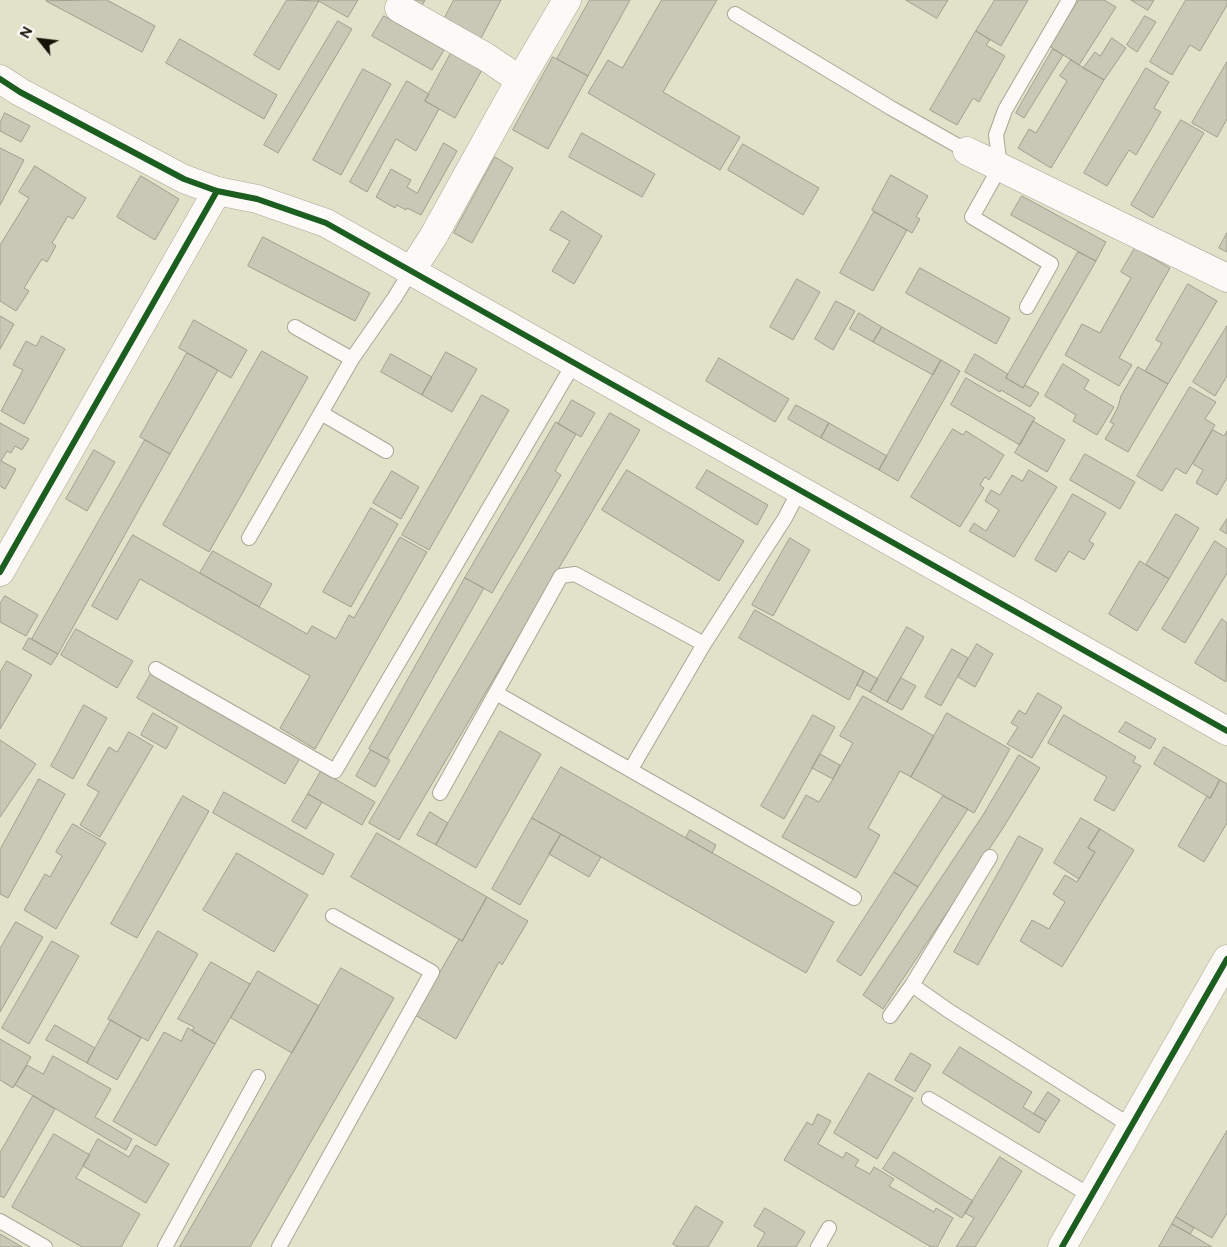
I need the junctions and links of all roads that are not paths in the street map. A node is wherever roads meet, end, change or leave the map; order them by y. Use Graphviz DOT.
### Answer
graph roads {
  1 [pos="567,0"];
  2 [pos="1069,0"];
  3 [pos="399,8"];
  4 [pos="734,14"];
  5 [pos="0,79"];
  6 [pos="520,80"];
  7 [pos="967,151"];
  8 [pos="1000,167"];
  9 [pos="216,191"];
  10 [pos="411,271"];
  11 [pos="1227,278"];
  12 [pos="1027,307"];
  13 [pos="295,327"];
  14 [pos="352,359"];
  15 [pos="574,364"];
  16 [pos="321,413"];
  17 [pos="386,451"];
  18 [pos="799,491"];
  19 [pos="249,538"];
  20 [pos="0,572"];
  21 [pos="704,644"];
  22 [pos="156,669"];
  23 [pos="496,693"];
  24 [pos="1227,731"];
  25 [pos="631,770"];
  26 [pos="440,794"];
  27 [pos="990,857"];
  28 [pos="854,898"];
  29 [pos="333,916"];
  30 [pos="1227,959"];
  31 [pos="912,985"];
  32 [pos="890,1016"];
  33 [pos="258,1077"];
  34 [pos="928,1100"];
  35 [pos="1131,1126"];
  36 [pos="1091,1196"];
  37 [pos="0,1221"];
  38 [pos="829,1228"];
  39 [pos="45,1247"];
  40 [pos="165,1247"];
  41 [pos="279,1247"];
  42 [pos="818,1247"];
  43 [pos="1062,1247"];
  1 -- 6 [label="street"];
  2 -- 8 [label="lane"];
  3 -- 6 [label="street"];
  4 -- 7 [label="lane"];
  5 -- 9 [label="street"];
  6 -- 10 [label="street"];
  7 -- 8 [label="street"];
  8 -- 11 [label="street"];
  8 -- 12 [label="lane"];
  9 -- 10 [label="street"];
  9 -- 20 [label="street"];
  10 -- 14 [label="lane"];
  10 -- 15 [label="street"];
  13 -- 14 [label="lane"];
  14 -- 16 [label="lane"];
  15 -- 18 [label="street"];
  15 -- 22 [label="lane"];
  16 -- 17 [label="lane"];
  16 -- 19 [label="lane"];
  18 -- 21 [label="lane"];
  18 -- 24 [label="street"];
  21 -- 23 [label="lane"];
  21 -- 25 [label="lane"];
  23 -- 25 [label="lane"];
  23 -- 26 [label="lane"];
  25 -- 28 [label="lane"];
  27 -- 31 [label="lane"];
  29 -- 41 [label="lane"];
  30 -- 35 [label="street"];
  31 -- 32 [label="lane"];
  31 -- 35 [label="lane"];
  33 -- 40 [label="lane"];
  34 -- 36 [label="lane"];
  35 -- 36 [label="street"];
  36 -- 43 [label="street"];
  37 -- 39 [label="lane"];
  38 -- 42 [label="lane"];
}
